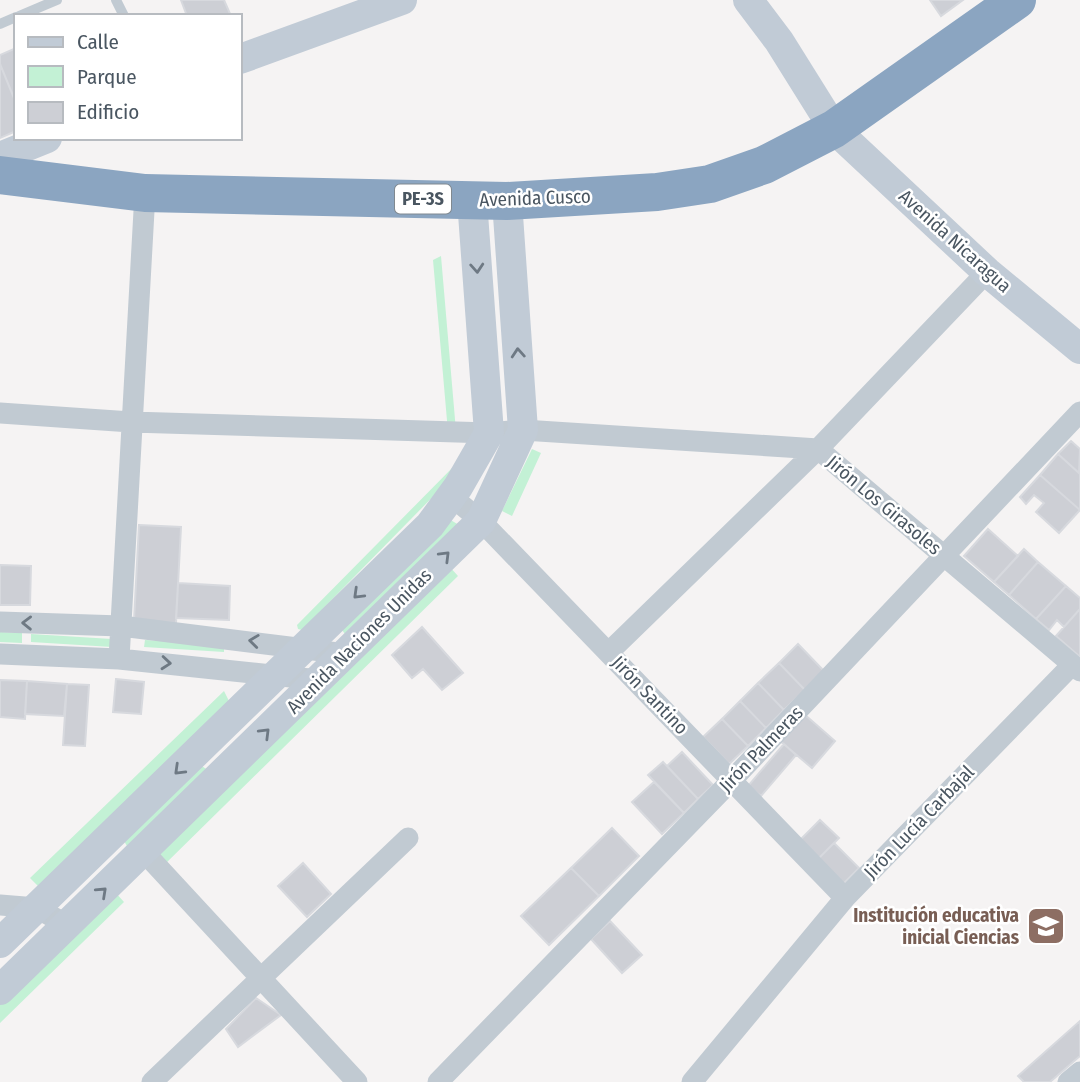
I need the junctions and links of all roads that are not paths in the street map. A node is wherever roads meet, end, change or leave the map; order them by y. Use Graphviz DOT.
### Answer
graph roads {
  1 [pos="57,0"];
  2 [pos="402,0"];
  3 [pos="748,0"];
  4 [pos="1017,0"];
  5 [pos="22,14"];
  6 [pos="242,58"];
  7 [pos="834,129"];
  8 [pos="42,140"];
  9 [pos="0,157"];
  10 [pos="0,175"];
  11 [pos="145,193"];
  12 [pos="490,200"];
  13 [pos="987,272"];
  14 [pos="1080,349"];
  15 [pos="1080,412"];
  16 [pos="0,413"];
  17 [pos="131,422"];
  18 [pos="523,430"];
  19 [pos="489,433"];
  20 [pos="818,449"];
  21 [pos="451,496"];
  22 [pos="481,521"];
  23 [pos="944,557"];
  24 [pos="0,622"];
  25 [pos="121,626"];
  26 [pos="303,647"];
  27 [pos="609,652"];
  28 [pos="0,654"];
  29 [pos="346,654"];
  30 [pos="119,659"];
  31 [pos="1076,668"];
  32 [pos="277,674"];
  33 [pos="319,680"];
  34 [pos="732,780"];
  35 [pos="408,838"];
  36 [pos="144,852"];
  37 [pos="845,898"];
  38 [pos="0,905"];
  39 [pos="37,908"];
  40 [pos="67,925"];
  41 [pos="0,943"];
  42 [pos="261,978"];
  43 [pos="0,990"];
  44 [pos="1080,1072"];
  45 [pos="152,1082"];
  46 [pos="357,1082"];
  47 [pos="438,1082"];
  48 [pos="692,1082"];
  49 [pos="1068,1082"];
  1 -- 5 [label="lane"];
  2 -- 6 [label="street"];
  3 -- 7 [label="street, Avenida Nicaragua"];
  4 -- 7 [label="highway, Avenida Cusco / PE-3S"];
  7 -- 12 [label="highway, Avenida Cusco / PE-3S"];
  7 -- 13 [label="street, Avenida Nicaragua"];
  8 -- 9 [label="street"];
  10 -- 11 [label="highway, Avenida Cusco / PE-3S"];
  11 -- 12 [label="highway, Avenida Cusco / PE-3S"];
  11 -- 17 [label="street"];
  18 -- 12 [label="street, Avenida Naciones Unidas, one-way"];
  12 -- 19 [label="street, one-way"];
  13 -- 14 [label="street, Avenida Nicaragua"];
  13 -- 20 [label="street"];
  15 -- 23 [label="street, Jirón Palmeras"];
  16 -- 17 [label="street, Jirón Los Girasoles"];
  17 -- 19 [label="street, Jirón Los Girasoles"];
  17 -- 25 [label="street"];
  18 -- 19 [label="street, Jirón Los Girasoles"];
  18 -- 20 [label="street, Jirón Los Girasoles"];
  18 -- 22 [label="street, Avenida Naciones Unidas"];
  19 -- 21 [label="street, Avenida Naciones Unidas"];
  20 -- 23 [label="street, Jirón Los Girasoles"];
  20 -- 27 [label="street"];
  21 -- 22 [label="street, Jirón Santino"];
  21 -- 26 [label="street, Avenida Naciones Unidas, one-way"];
  22 -- 27 [label="street, Jirón Santino"];
  29 -- 22 [label="street, Avenida Naciones Unidas, one-way"];
  23 -- 31 [label="street, Jirón Los Girasoles"];
  23 -- 34 [label="street, Jirón Palmeras"];
  25 -- 24 [label="street, one-way"];
  26 -- 25 [label="street, one-way"];
  25 -- 30 [label="street"];
  26 -- 29 [label="street"];
  26 -- 32 [label="street, Avenida Naciones Unidas"];
  27 -- 34 [label="street, Jirón Santino"];
  28 -- 30 [label="street"];
  29 -- 33 [label="street, Avenida Naciones Unidas"];
  30 -- 32 [label="street, one-way"];
  31 -- 37 [label="street, Jirón Lucía Carbajal"];
  32 -- 33 [label="street"];
  32 -- 39 [label="street, Avenida Naciones Unidas, one-way"];
  36 -- 33 [label="street, Avenida Naciones Unidas, one-way"];
  34 -- 37 [label="street, Jirón Santino"];
  34 -- 47 [label="street, Jirón Palmeras"];
  35 -- 42 [label="street"];
  40 -- 36 [label="street, Avenida Naciones Unidas, one-way"];
  36 -- 42 [label="street"];
  37 -- 48 [label="street, Jirón Lucía Carbajal"];
  38 -- 39 [label="street"];
  39 -- 40 [label="street"];
  39 -- 41 [label="street, Avenida Naciones Unidas"];
  40 -- 43 [label="street, Avenida Naciones Unidas"];
  42 -- 45 [label="street"];
  42 -- 46 [label="street"];
  44 -- 49 [label="street"];
}
